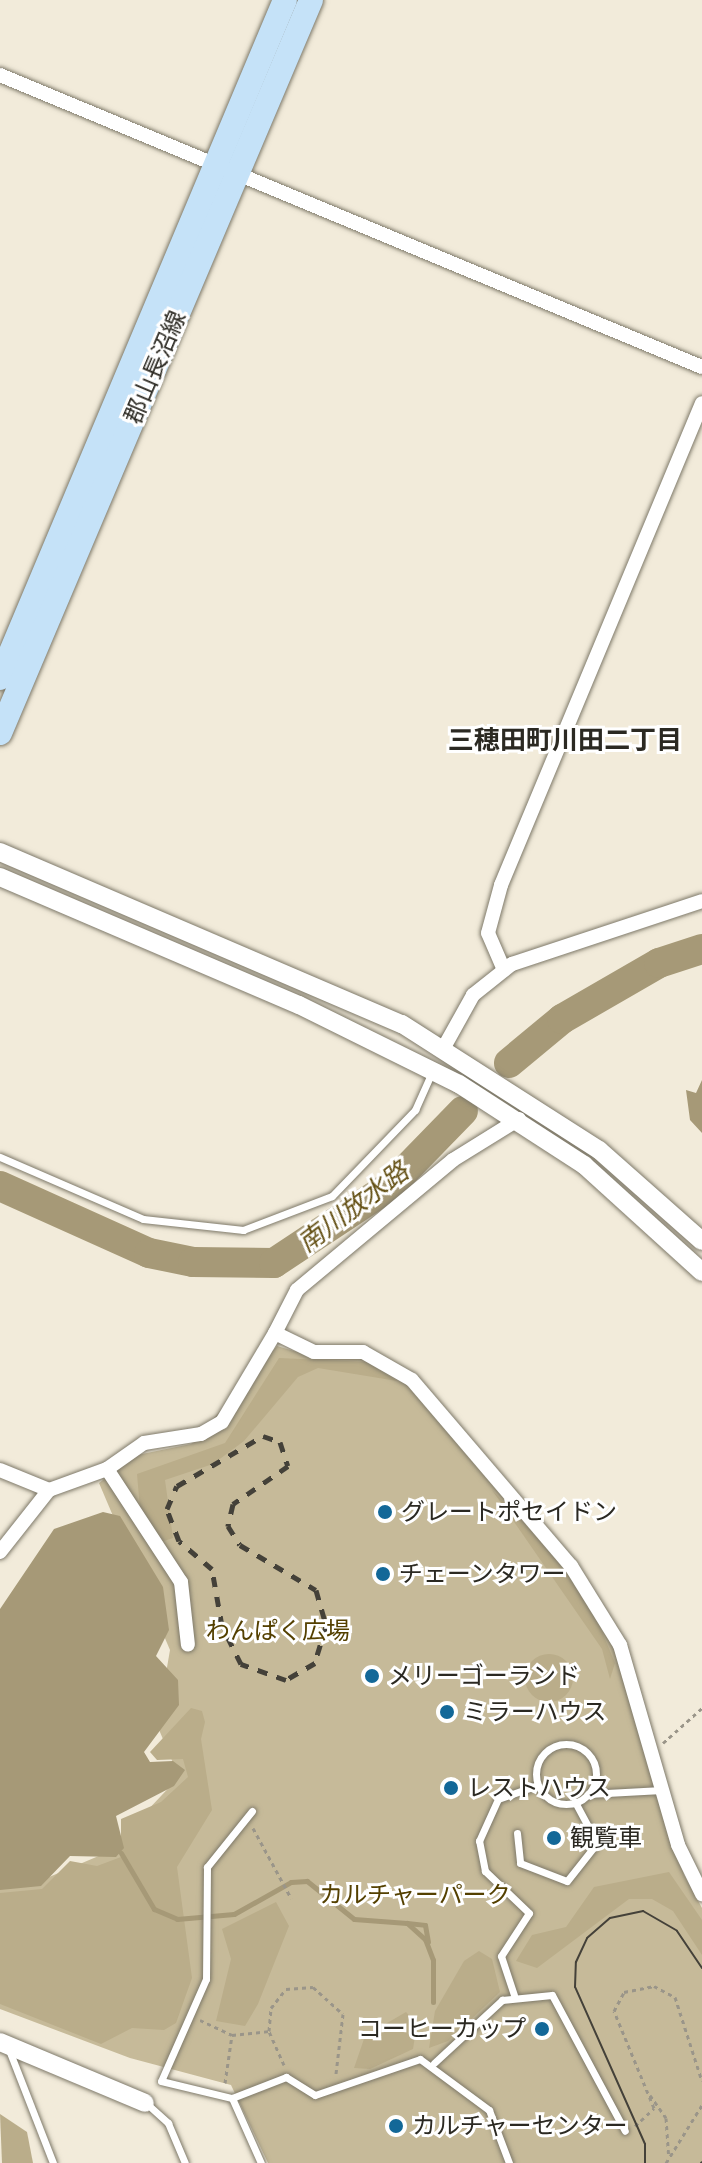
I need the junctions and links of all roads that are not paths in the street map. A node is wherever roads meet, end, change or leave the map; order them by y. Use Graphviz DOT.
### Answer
graph roads {
  1 [pos="285,0"];
  2 [pos="311,0"];
  3 [pos="0,75"];
  4 [pos="225,172"];
  5 [pos="702,367"];
  6 [pos="702,403"];
  7 [pos="0,678"];
  8 [pos="0,733"];
  9 [pos="0,852"];
  10 [pos="0,877"];
  11 [pos="702,901"];
  12 [pos="504,970"];
  13 [pos="443,1049"];
  14 [pos="433,1069"];
  15 [pos="519,1119"];
  16 [pos="0,1157"];
  17 [pos="702,1241"];
  18 [pos="702,1272"];
  19 [pos="275,1333"];
  20 [pos="107,1469"];
  21 [pos="0,1470"];
  22 [pos="49,1490"];
  23 [pos="0,1552"];
  24 [pos="188,1645"];
  25 [pos="538,1785"];
  26 [pos="663,1790"];
  27 [pos="588,1794"];
  28 [pos="575,1802"];
  29 [pos="249,1814"];
  30 [pos="517,1833"];
  31 [pos="702,1894"];
  32 [pos="514,1995"];
  33 [pos="4,2043"];
  34 [pos="434,2063"];
  35 [pos="232,2098"];
  36 [pos="145,2103"];
  37 [pos="625,2131"];
  38 [pos="53,2163"];
  39 [pos="185,2163"];
  40 [pos="261,2163"];
  41 [pos="509,2163"];
  1 -- 4 [label="main road, 郡山長沼線"];
  2 -- 4 [label="main road, 郡山長沼線"];
  3 -- 4 [label="street"];
  4 -- 5 [label="street"];
  4 -- 7 [label="main road, 郡山長沼線"];
  4 -- 8 [label="main road, 郡山長沼線"];
  6 -- 12 [label="street"];
  9 -- 13 [label="street"];
  10 -- 14 [label="street"];
  11 -- 12 [label="street"];
  12 -- 13 [label="street"];
  13 -- 17 [label="street"];
  14 -- 15 [label="street"];
  14 -- 16 [label="lane"];
  15 -- 18 [label="street"];
  15 -- 19 [label="street"];
  19 -- 20 [label="street"];
  19 -- 26 [label="street"];
  20 -- 22 [label="street"];
  20 -- 24 [label="street"];
  21 -- 22 [label="street"];
  22 -- 23 [label="street"];
  25 -- 27 [label="lane"];
  25 -- 28 [label="lane"];
  25 -- 32 [label="lane"];
  26 -- 27 [label="lane"];
  26 -- 31 [label="street"];
  27 -- 28 [label="lane"];
  28 -- 30 [label="lane"];
  29 -- 35 [label="lane"];
  32 -- 34 [label="lane"];
  32 -- 37 [label="lane"];
  33 -- 36 [label="street"];
  33 -- 38 [label="lane"];
  34 -- 35 [label="lane"];
  34 -- 41 [label="lane"];
  35 -- 40 [label="lane"];
  36 -- 39 [label="lane"];
}
